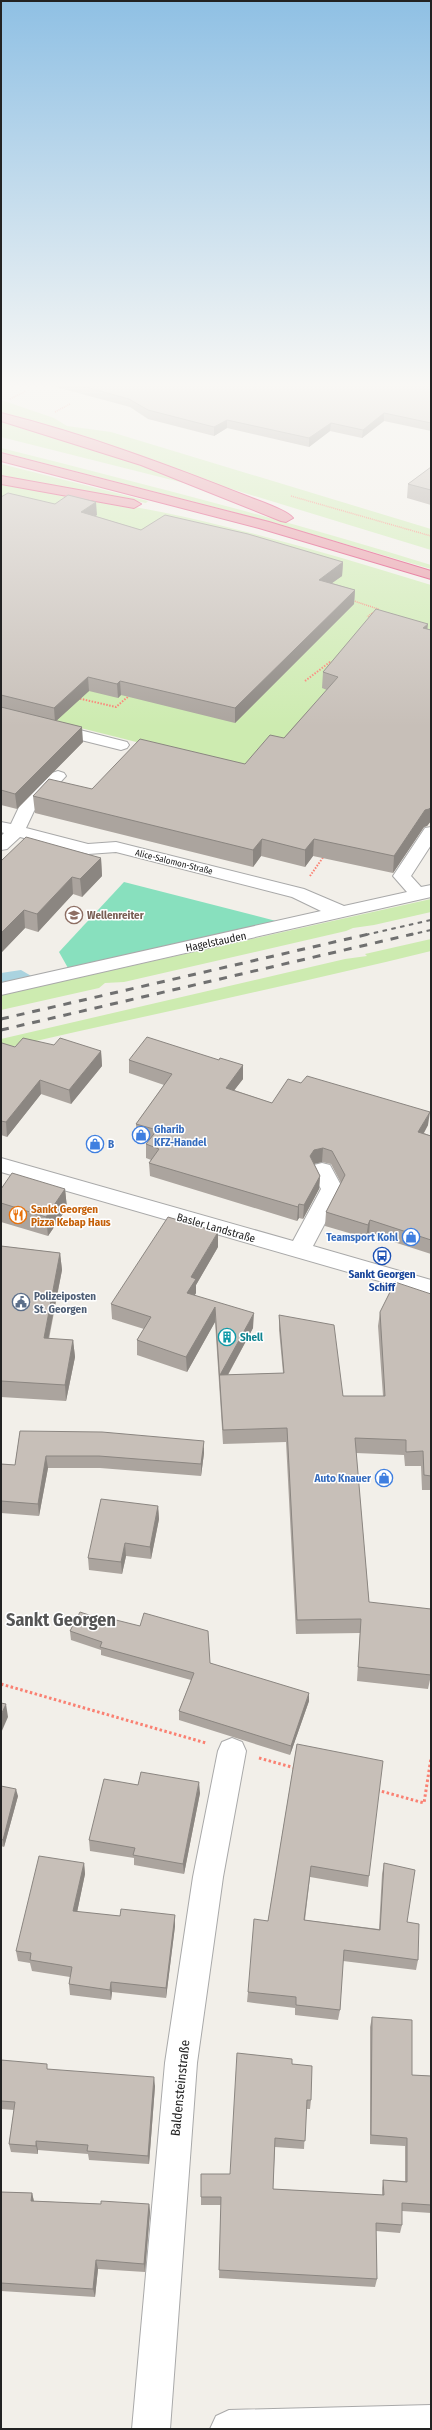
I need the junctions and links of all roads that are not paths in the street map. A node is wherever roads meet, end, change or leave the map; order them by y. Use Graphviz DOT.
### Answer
graph roads {
  1 [pos="110,499"];
  2 [pos="173,499"];
  3 [pos="218,499"];
  4 [pos="245,499"];
  5 [pos="222,514"];
  6 [pos="286,518"];
  7 [pos="309,524"];
  8 [pos="431,575"];
  9 [pos="1,715"];
  10 [pos="121,745"];
  11 [pos="58,776"];
  12 [pos="9,829"];
  13 [pos="431,832"];
  14 [pos="1,845"];
  15 [pos="431,891"];
  16 [pos="345,912"];
  17 [pos="1,989"];
  18 [pos="1,1165"];
  19 [pos="322,1170"];
  20 [pos="299,1251"];
  21 [pos="431,1288"];
  22 [pos="232,1751"];
  23 [pos="431,2424"];
  24 [pos="151,2429"];
  25 [pos="229,2429"];
  1 -- 5 [label="highway"];
  2 -- 5 [label="highway"];
  3 -- 6 [label="highway"];
  4 -- 6 [label="highway"];
  5 -- 8 [label="highway"];
  6 -- 7 [label="highway"];
  9 -- 10 [label="street"];
  11 -- 12 [label="street"];
  12 -- 14 [label="street"];
  12 -- 16 [label="street, Alice-Salomon-Straße"];
  13 -- 15 [label="street"];
  15 -- 16 [label="street, Hagelstauden"];
  16 -- 17 [label="street, Hagelstauden"];
  18 -- 20 [label="street, Basler Landstraße"];
  19 -- 20 [label="street"];
  20 -- 21 [label="street, Basler Landstraße"];
  22 -- 24 [label="street, Baldensteinstraße"];
  23 -- 25 [label="street"];
}
